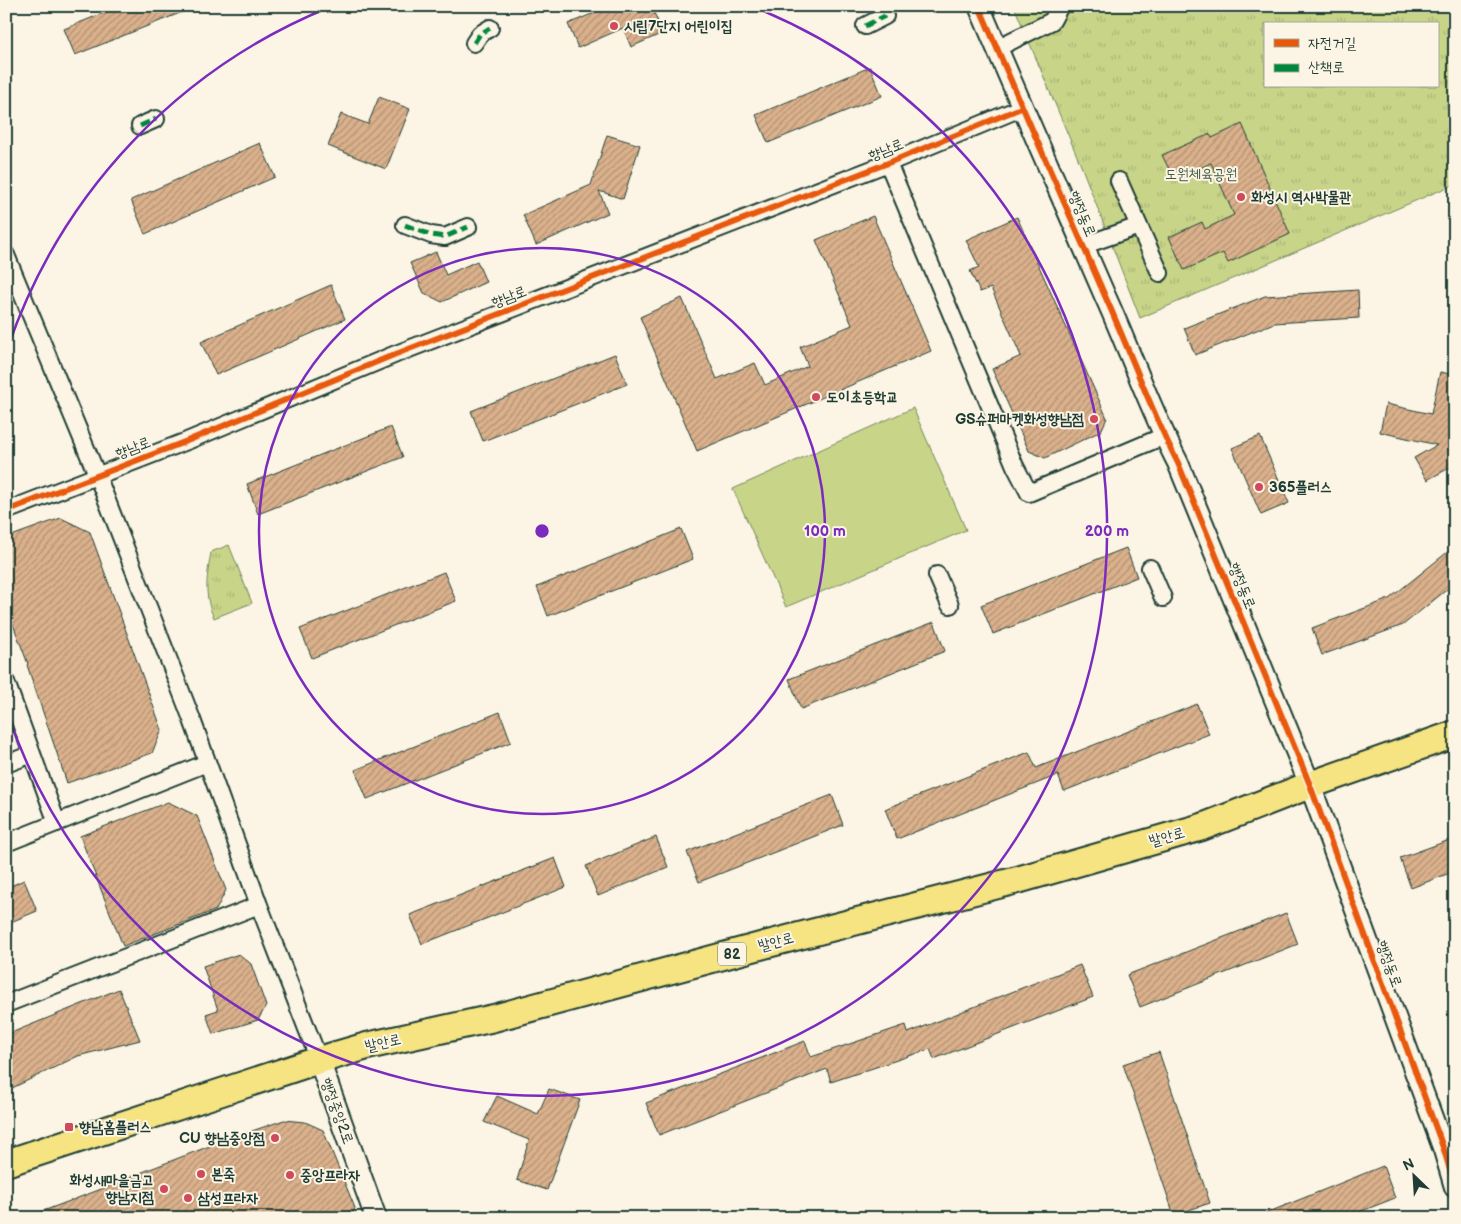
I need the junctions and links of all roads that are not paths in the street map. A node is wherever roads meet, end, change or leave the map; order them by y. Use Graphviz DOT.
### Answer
graph roads {
  1 [pos="979,6"];
  2 [pos="1060,6"];
  3 [pos="885,16"];
  4 [pos="865,26"];
  5 [pos="490,28"];
  6 [pos="474,43"];
  7 [pos="997,48"];
  8 [pos="1021,108"];
  9 [pos="156,118"];
  10 [pos="140,126"];
  11 [pos="888,163"];
  12 [pos="1119,181"];
  13 [pos="405,226"];
  14 [pos="1139,226"];
  15 [pos="468,227"];
  16 [pos="1082,246"];
  17 [pos="6,255"];
  18 [pos="1160,273"];
  19 [pos="1164,436"];
  20 [pos="97,475"];
  21 [pos="6,511"];
  22 [pos="1150,568"];
  23 [pos="937,575"];
  24 [pos="1163,598"];
  25 [pos="950,604"];
  26 [pos="6,682"];
  27 [pos="1455,734"];
  28 [pos="32,754"];
  29 [pos="207,763"];
  30 [pos="6,764"];
  31 [pos="1310,786"];
  32 [pos="57,823"];
  33 [pos="6,843"];
  34 [pos="259,906"];
  35 [pos="6,1004"];
  36 [pos="319,1060"];
  37 [pos="6,1163"];
  38 [pos="1455,1187"];
  39 [pos="376,1218"];
  1 -- 7 [label="street, 행정동로"];
  2 -- 7 [label="street"];
  3 -- 4 [label="street"];
  5 -- 6 [label="street"];
  7 -- 8 [label="street, 행정동로"];
  8 -- 11 [label="street, 향남로"];
  8 -- 16 [label="street, 행정동로"];
  9 -- 10 [label="street"];
  11 -- 19 [label="street"];
  11 -- 20 [label="street, 향남로"];
  12 -- 14 [label="street"];
  13 -- 15 [label="street"];
  14 -- 16 [label="street"];
  14 -- 18 [label="street"];
  16 -- 19 [label="street, 행정동로"];
  17 -- 20 [label="street"];
  19 -- 31 [label="street, 행정동로"];
  20 -- 21 [label="street, 향남로"];
  20 -- 29 [label="street"];
  22 -- 24 [label="street"];
  23 -- 25 [label="street"];
  26 -- 28 [label="street"];
  27 -- 31 [label="main road, 발안로 / 82"];
  28 -- 30 [label="street"];
  28 -- 32 [label="street"];
  29 -- 32 [label="street"];
  29 -- 34 [label="street"];
  31 -- 36 [label="main road, 발안로 / 82"];
  31 -- 38 [label="street, 행정동로"];
  32 -- 33 [label="street"];
  34 -- 35 [label="street"];
  34 -- 36 [label="street"];
  36 -- 37 [label="main road, 발안로 / 82"];
  36 -- 39 [label="street, 행정중앙2로"];
}
